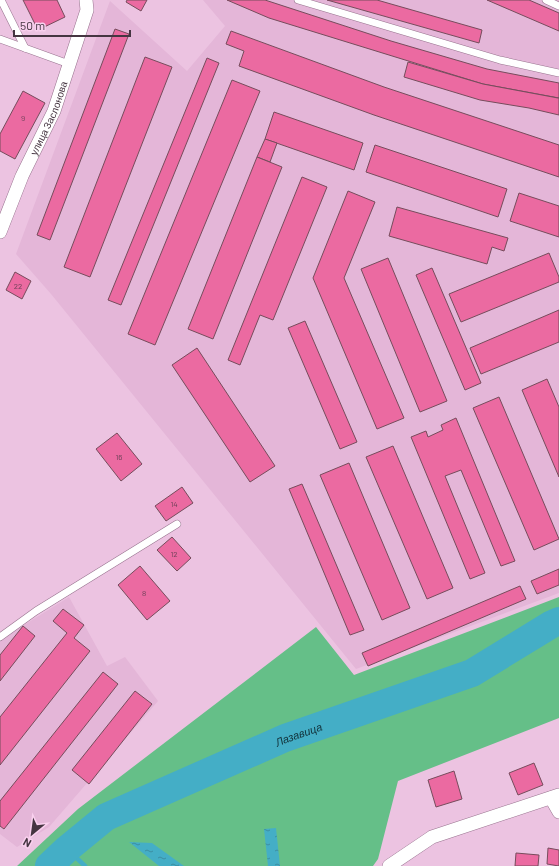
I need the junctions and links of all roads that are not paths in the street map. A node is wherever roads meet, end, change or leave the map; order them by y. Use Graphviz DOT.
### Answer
graph roads {
  1 [pos="0,0"];
  2 [pos="86,0"];
  3 [pos="298,0"];
  4 [pos="546,0"];
  5 [pos="559,6"];
  6 [pos="0,39"];
  7 [pos="25,48"];
  8 [pos="69,64"];
  9 [pos="559,73"];
  10 [pos="0,232"];
  11 [pos="177,524"];
  12 [pos="0,637"];
  13 [pos="555,796"];
  14 [pos="559,812"];
  15 [pos="390,866"];
  1 -- 7 [label="lane"];
  2 -- 8 [label="street, улица Заслонова"];
  3 -- 9 [label="lane"];
  4 -- 5 [label="lane"];
  6 -- 7 [label="lane"];
  7 -- 8 [label="lane"];
  8 -- 10 [label="street, улица Заслонова"];
  11 -- 12 [label="lane"];
  13 -- 14 [label="street"];
  13 -- 15 [label="street"];
}
